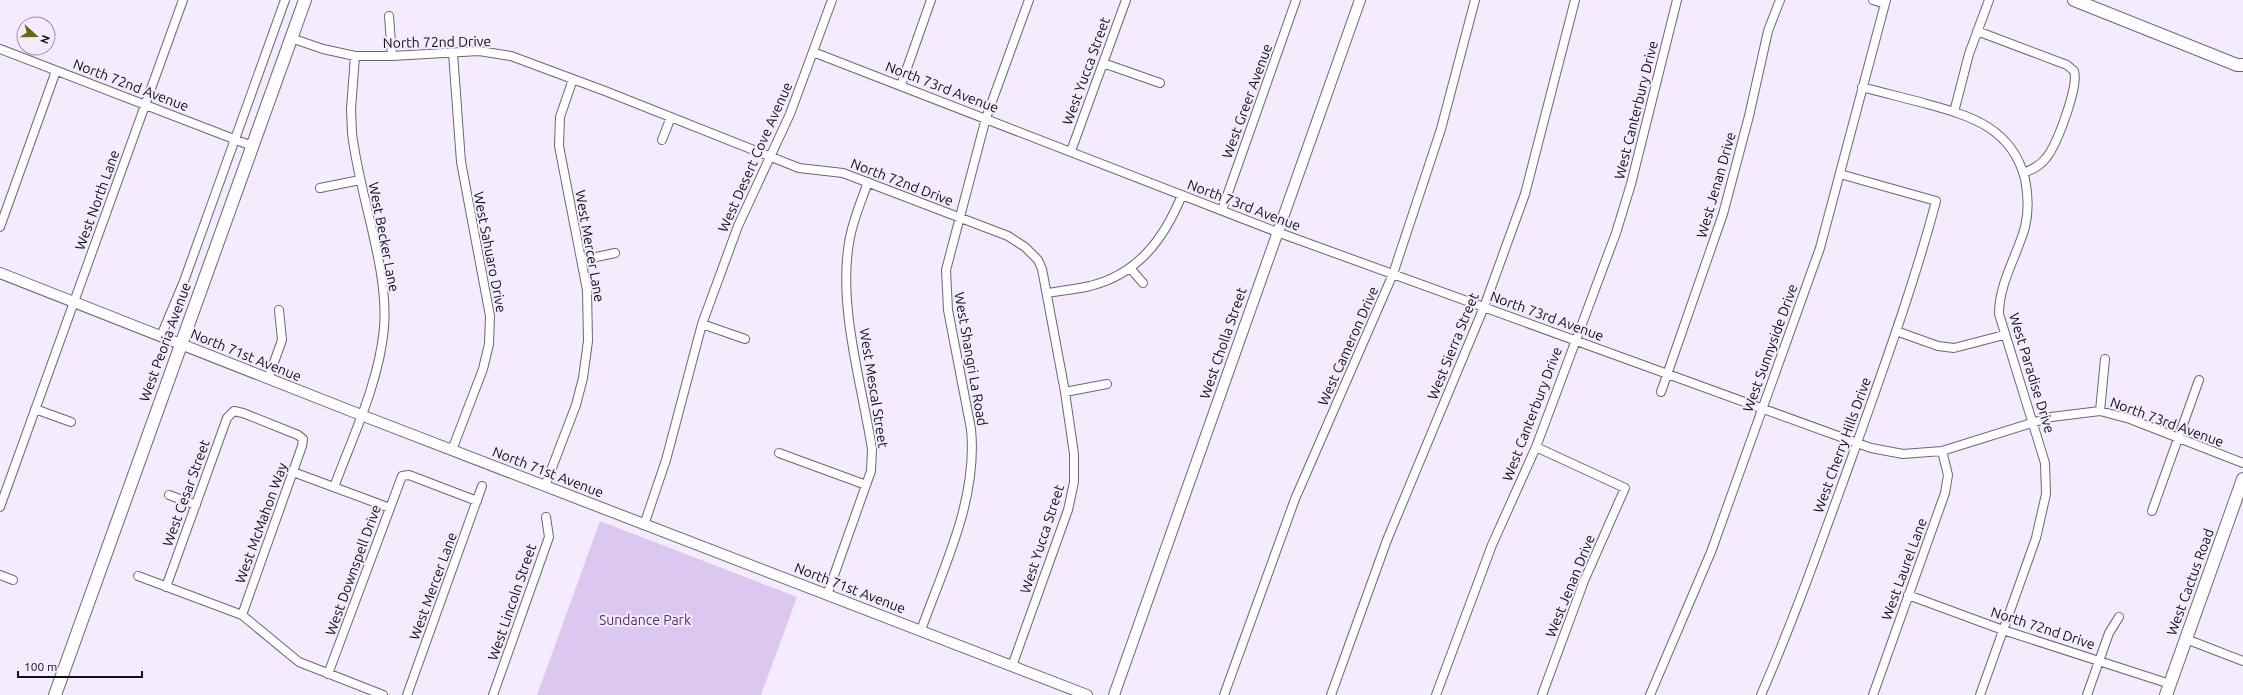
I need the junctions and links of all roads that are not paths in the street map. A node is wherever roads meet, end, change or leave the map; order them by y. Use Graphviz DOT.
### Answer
graph roads {
  1 [pos="183,0"];
  2 [pos="286,0"];
  3 [pos="305,0"];
  4 [pos="832,0"];
  5 [pos="931,0"];
  6 [pos="1029,0"];
  7 [pos="1126,0"];
  8 [pos="1296,0"];
  9 [pos="1360,0"];
  10 [pos="1475,0"];
  11 [pos="1575,0"];
  12 [pos="1677,0"];
  13 [pos="1780,0"];
  14 [pos="1873,0"];
  15 [pos="1989,0"];
  16 [pos="2074,0"];
  17 [pos="1886,2"];
  18 [pos="389,16"];
  19 [pos="1977,31"];
  20 [pos="291,38"];
  21 [pos="0,49"];
  22 [pos="813,52"];
  23 [pos="453,53"];
  24 [pos="355,56"];
  25 [pos="392,56"];
  26 [pos="1103,63"];
  27 [pos="2241,67"];
  28 [pos="56,70"];
  29 [pos="573,79"];
  30 [pos="1160,82"];
  31 [pos="901,85"];
  32 [pos="1862,87"];
  33 [pos="145,104"];
  34 [pos="1954,112"];
  35 [pos="671,117"];
  36 [pos="986,118"];
  37 [pos="235,140"];
  38 [pos="662,140"];
  39 [pos="252,146"];
  40 [pos="1071,151"];
  41 [pos="772,156"];
  42 [pos="2023,173"];
  43 [pos="1840,174"];
  44 [pos="360,180"];
  45 [pos="868,182"];
  46 [pos="320,188"];
  47 [pos="1182,195"];
  48 [pos="1222,210"];
  49 [pos="958,217"];
  50 [pos="0,227"];
  51 [pos="1277,232"];
  52 [pos="615,253"];
  53 [pos="582,260"];
  54 [pos="1130,268"];
  55 [pos="0,273"];
  56 [pos="1393,274"];
  57 [pos="1143,283"];
  58 [pos="1047,293"];
  59 [pos="74,302"];
  60 [pos="1484,307"];
  61 [pos="279,310"];
  62 [pos="702,324"];
  63 [pos="1896,331"];
  64 [pos="2004,335"];
  65 [pos="161,336"];
  66 [pos="745,339"];
  67 [pos="1575,340"];
  68 [pos="181,344"];
  69 [pos="2105,359"];
  70 [pos="1668,374"];
  71 [pos="268,379"];
  72 [pos="2200,380"];
  73 [pos="1107,384"];
  74 [pos="1065,392"];
  75 [pos="1661,392"];
  76 [pos="35,409"];
  77 [pos="1763,409"];
  78 [pos="2100,411"];
  79 [pos="361,415"];
  80 [pos="70,422"];
  81 [pos="2033,422"];
  82 [pos="2178,438"];
  83 [pos="303,439"];
  84 [pos="1857,443"];
  85 [pos="1536,447"];
  86 [pos="452,450"];
  87 [pos="1942,451"];
  88 [pos="779,453"];
  89 [pos="2243,463"];
  90 [pos="293,472"];
  91 [pos="2243,479"];
  92 [pos="866,485"];
  93 [pos="482,486"];
  94 [pos="545,486"];
  95 [pos="334,487"];
  96 [pos="169,495"];
  97 [pos="477,501"];
  98 [pos="196,505"];
  99 [pos="0,507"];
  100 [pos="390,508"];
  101 [pos="2152,511"];
  102 [pos="546,517"];
  103 [pos="644,525"];
  104 [pos="0,575"];
  105 [pos="138,576"];
  106 [pos="13,580"];
  107 [pos="166,587"];
  108 [pos="827,595"];
  109 [pos="1908,595"];
  110 [pos="242,615"];
  111 [pos="2120,617"];
  112 [pos="920,630"];
  113 [pos="2003,630"];
  114 [pos="2186,639"];
  115 [pos="2099,660"];
  116 [pos="2243,661"];
  117 [pos="1012,666"];
  118 [pos="328,674"];
  119 [pos="2168,690"];
  120 [pos="55,695"];
  121 [pos="383,695"];
  122 [pos="407,695"];
  123 [pos="493,695"];
  124 [pos="1087,695"];
  125 [pos="1114,695"];
  126 [pos="1224,695"];
  127 [pos="1331,695"];
  128 [pos="1436,695"];
  129 [pos="1542,695"];
  130 [pos="1650,695"];
  131 [pos="1761,695"];
  132 [pos="1872,695"];
  133 [pos="1980,695"];
  134 [pos="2086,695"];
  1 -- 33 [label="street, West North Lane"];
  2 -- 37 [label="street, West Peoria Avenue"];
  3 -- 20 [label="main road, West Peoria Avenue"];
  4 -- 22 [label="street, West Desert Cove Avenue"];
  5 -- 31 [label="street"];
  6 -- 36 [label="street, West Shangri La Road"];
  7 -- 26 [label="street, West Yucca Street"];
  8 -- 48 [label="street, West Greer Avenue"];
  9 -- 51 [label="street, West Cholla Street"];
  10 -- 56 [label="street, West Cameron Drive"];
  11 -- 60 [label="street, West Sierra Street"];
  12 -- 67 [label="street, West Canterbury Drive"];
  13 -- 70 [label="street, West Jenan Drive"];
  14 -- 17 [label="street"];
  15 -- 19 [label="street"];
  16 -- 27 [label="main road"];
  17 -- 32 [label="street, West Sunnyside Drive"];
  18 -- 25 [label="street"];
  19 -- 34 [label="street"];
  19 -- 42 [label="street"];
  20 -- 24 [label="street, North 72nd Drive"];
  20 -- 39 [label="main road, West Peoria Avenue"];
  21 -- 28 [label="street, North 72nd Avenue"];
  22 -- 31 [label="street, North 73rd Avenue"];
  22 -- 41 [label="street, West Desert Cove Avenue"];
  23 -- 25 [label="street, North 72nd Drive"];
  23 -- 29 [label="street, North 72nd Drive"];
  23 -- 86 [label="street, West Sahuaro Drive"];
  24 -- 25 [label="street, North 72nd Drive"];
  24 -- 44 [label="street, West Becker Lane"];
  26 -- 30 [label="street"];
  26 -- 40 [label="street, West Yucca Street"];
  28 -- 33 [label="street, North 72nd Avenue"];
  28 -- 50 [label="street"];
  29 -- 35 [label="street, North 72nd Drive"];
  29 -- 53 [label="street, West Mercer Lane"];
  31 -- 36 [label="street, North 73rd Avenue"];
  32 -- 34 [label="street, West Paradise Drive"];
  32 -- 43 [label="street, West Sunnyside Drive"];
  33 -- 37 [label="street, North 72nd Avenue"];
  33 -- 59 [label="street, West North Lane"];
  34 -- 42 [label="street, West Paradise Drive"];
  35 -- 38 [label="street"];
  35 -- 41 [label="street, North 72nd Drive"];
  36 -- 40 [label="street, North 73rd Avenue"];
  36 -- 49 [label="street, West Shangri La Road"];
  37 -- 39 [label="street, North 72nd Avenue"];
  37 -- 65 [label="street, West Peoria Avenue"];
  39 -- 68 [label="main road, West Peoria Avenue"];
  40 -- 47 [label="street, North 73rd Avenue"];
  41 -- 45 [label="street, North 72nd Drive"];
  41 -- 62 [label="street, West Desert Cove Avenue"];
  42 -- 64 [label="street, West Paradise Drive"];
  43 -- 63 [label="street, West Cherry Hills Drive"];
  43 -- 77 [label="street, West Sunnyside Drive"];
  44 -- 46 [label="street"];
  44 -- 79 [label="street, West Becker Lane"];
  45 -- 49 [label="street, North 72nd Drive"];
  45 -- 92 [label="street, West Mescal Street"];
  47 -- 48 [label="street, North 73rd Avenue"];
  47 -- 54 [label="street"];
  48 -- 51 [label="street, North 73rd Avenue"];
  49 -- 58 [label="street, North 72nd Drive"];
  49 -- 112 [label="street, West Shangri La Road"];
  51 -- 56 [label="street, North 73rd Avenue"];
  51 -- 125 [label="street, West Cholla Street"];
  52 -- 53 [label="street"];
  53 -- 94 [label="street, West Mercer Lane"];
  54 -- 57 [label="street"];
  54 -- 58 [label="street"];
  55 -- 59 [label="street, North 71st Avenue"];
  56 -- 60 [label="street, North 73rd Avenue"];
  56 -- 126 [label="street, West Cameron Drive"];
  58 -- 74 [label="street, West Yucca Street"];
  59 -- 65 [label="street, North 71st Avenue"];
  59 -- 76 [label="street, West North Lane"];
  60 -- 67 [label="street, North 73rd Avenue"];
  60 -- 127 [label="street, West Sierra Street"];
  61 -- 71 [label="street"];
  62 -- 66 [label="street"];
  62 -- 103 [label="street, West Desert Cove Avenue"];
  63 -- 64 [label="street"];
  63 -- 84 [label="street, West Cherry Hills Drive"];
  64 -- 81 [label="street, West Paradise Drive"];
  65 -- 68 [label="street, North 71st Avenue"];
  67 -- 70 [label="street, North 73rd Avenue"];
  67 -- 85 [label="street, West Canterbury Drive"];
  68 -- 71 [label="street, North 71st Avenue"];
  68 -- 120 [label="main road, West Peoria Avenue"];
  69 -- 78 [label="street"];
  70 -- 75 [label="street"];
  70 -- 77 [label="street, North 73rd Avenue"];
  71 -- 79 [label="street, North 71st Avenue"];
  72 -- 82 [label="street"];
  73 -- 74 [label="street"];
  74 -- 117 [label="street, West Yucca Street"];
  76 -- 80 [label="street"];
  76 -- 99 [label="street, West North Lane"];
  77 -- 84 [label="street, North 73rd Avenue"];
  77 -- 130 [label="street, West Sunnyside Drive"];
  78 -- 81 [label="street, North 73rd Avenue"];
  78 -- 82 [label="street, North 73rd Avenue"];
  79 -- 86 [label="street, North 71st Avenue"];
  79 -- 95 [label="street, West Becker Lane"];
  81 -- 87 [label="street, North 73rd Avenue"];
  81 -- 113 [label="street, West Paradise Drive"];
  82 -- 89 [label="street, North 73rd Avenue"];
  82 -- 101 [label="street"];
  83 -- 90 [label="street, West McMahon Way"];
  83 -- 98 [label="street, West Cesar Street"];
  84 -- 87 [label="street, North 73rd Avenue"];
  84 -- 131 [label="street, West Cherry Hills Drive"];
  85 -- 128 [label="street, West Canterbury Drive"];
  85 -- 129 [label="street, West Jenan Drive"];
  86 -- 94 [label="street, North 71st Avenue"];
  87 -- 109 [label="street, West Laurel Lane"];
  88 -- 92 [label="street"];
  90 -- 95 [label="street"];
  90 -- 110 [label="street, West McMahon Way"];
  91 -- 114 [label="main road, West Cactus Road"];
  92 -- 108 [label="street, West Mescal Street"];
  93 -- 97 [label="street, West Mercer Lane"];
  94 -- 103 [label="street, North 71st Avenue"];
  95 -- 100 [label="street"];
  96 -- 98 [label="street"];
  97 -- 100 [label="street, West Downspell Drive"];
  97 -- 122 [label="street, West Mercer Lane"];
  98 -- 107 [label="street, West Cesar Street"];
  100 -- 118 [label="street, West Downspell Drive"];
  102 -- 123 [label="street, West Lincoln Street"];
  103 -- 108 [label="street, North 71st Avenue"];
  104 -- 106 [label="street"];
  105 -- 107 [label="street"];
  107 -- 110 [label="street"];
  108 -- 112 [label="street, North 71st Avenue"];
  109 -- 113 [label="street, North 72nd Drive"];
  109 -- 132 [label="street, West Laurel Lane"];
  110 -- 118 [label="street"];
  111 -- 115 [label="street"];
  112 -- 117 [label="street, North 71st Avenue"];
  113 -- 115 [label="street, North 72nd Drive"];
  113 -- 133 [label="street, West Paradise Drive"];
  114 -- 116 [label="street"];
  114 -- 119 [label="main road, West Cactus Road"];
  115 -- 119 [label="street, North 72nd Drive"];
  115 -- 134 [label="street"];
  117 -- 124 [label="street, North 71st Avenue"];
  118 -- 121 [label="street"];
}
